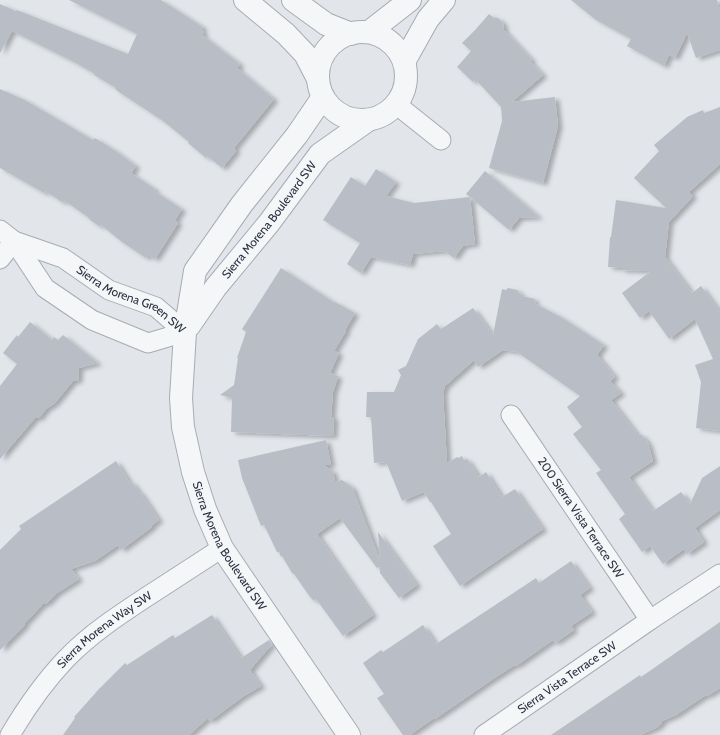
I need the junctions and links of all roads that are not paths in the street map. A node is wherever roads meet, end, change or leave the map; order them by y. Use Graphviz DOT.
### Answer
graph roads {
  1 [pos="245,0"];
  2 [pos="292,0"];
  3 [pos="410,0"];
  4 [pos="444,0"];
  5 [pos="360,33"];
  6 [pos="404,62"];
  7 [pos="320,88"];
  8 [pos="397,105"];
  9 [pos="367,121"];
  10 [pos="441,140"];
  11 [pos="7,235"];
  12 [pos="0,259"];
  13 [pos="185,332"];
  14 [pos="511,415"];
  15 [pos="222,548"];
  16 [pos="720,574"];
  17 [pos="650,620"];
  18 [pos="10,735"];
  19 [pos="349,735"];
  20 [pos="484,735"];
  1 -- 7 [label="street"];
  2 -- 5 [label="street"];
  3 -- 5 [label="street"];
  4 -- 6 [label="street"];
  5 -- 6 [label="street"];
  5 -- 7 [label="street"];
  6 -- 8 [label="street"];
  7 -- 9 [label="street"];
  7 -- 13 [label="street, Sierra Morena Boulevard SW"];
  8 -- 9 [label="street"];
  8 -- 10 [label="street"];
  9 -- 13 [label="street, Sierra Morena Boulevard SW"];
  11 -- 12 [label="street"];
  11 -- 13 [label="street, Sierra Morena Green SW"];
  11 -- 13 [label="street, Sierra Morena Green SW"];
  13 -- 15 [label="street, Sierra Morena Boulevard SW"];
  14 -- 17 [label="street, 200 Sierra Vista Terrace SW"];
  15 -- 18 [label="street, Sierra Morena Way SW"];
  15 -- 19 [label="street, Sierra Morena Boulevard SW"];
  16 -- 17 [label="street, Sierra Vista Terrace SW"];
  17 -- 20 [label="street, Sierra Vista Terrace SW"];
}
